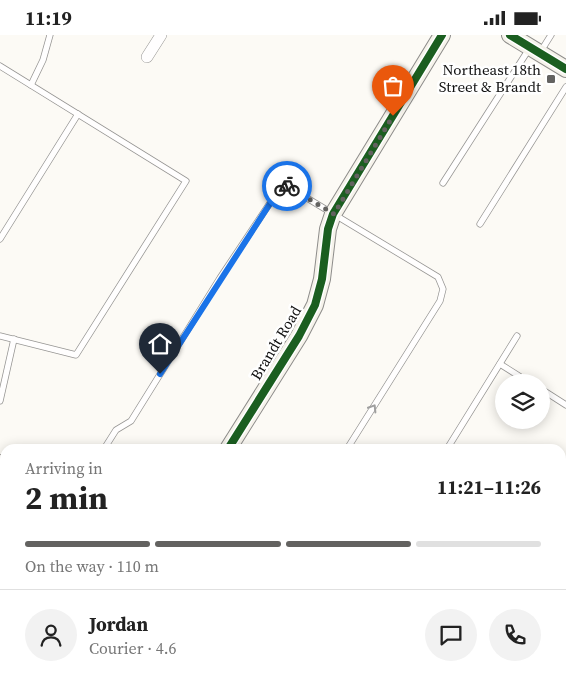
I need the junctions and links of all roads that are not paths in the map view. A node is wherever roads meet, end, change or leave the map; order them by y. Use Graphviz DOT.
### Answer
graph roads {
  1 [pos="50,35"];
  2 [pos="161,35"];
  3 [pos="442,35"];
  4 [pos="510,35"];
  5 [pos="551,35"];
  6 [pos="535,50"];
  7 [pos="147,57"];
  8 [pos="0,66"];
  9 [pos="565,67"];
  10 [pos="31,85"];
  11 [pos="566,87"];
  12 [pos="78,114"];
  13 [pos="443,183"];
  14 [pos="334,214"];
  15 [pos="480,224"];
  16 [pos="2,230"];
  17 [pos="0,239"];
  18 [pos="0,336"];
  19 [pos="517,336"];
  20 [pos="14,339"];
  21 [pos="500,364"];
  22 [pos="516,374"];
  23 [pos="550,395"];
  24 [pos="0,401"];
  25 [pos="566,405"];
  26 [pos="107,444"];
  27 [pos="231,444"];
  28 [pos="350,444"];
  29 [pos="450,444"];
  1 -- 10 [label="lane"];
  2 -- 7 [label="street"];
  3 -- 14 [label="street, Brandt Road"];
  4 -- 6 [label="street"];
  5 -- 6 [label="lane"];
  6 -- 9 [label="street"];
  6 -- 13 [label="lane"];
  8 -- 10 [label="lane"];
  10 -- 12 [label="lane"];
  11 -- 15 [label="lane"];
  12 -- 16 [label="lane"];
  12 -- 20 [label="lane"];
  14 -- 26 [label="lane"];
  14 -- 27 [label="street, Brandt Road"];
  28 -- 14 [label="lane, one-way"];
  16 -- 17 [label="lane"];
  18 -- 20 [label="lane"];
  19 -- 21 [label="lane"];
  20 -- 24 [label="lane"];
  21 -- 22 [label="lane"];
  21 -- 29 [label="lane"];
  23 -- 25 [label="lane"];
}
